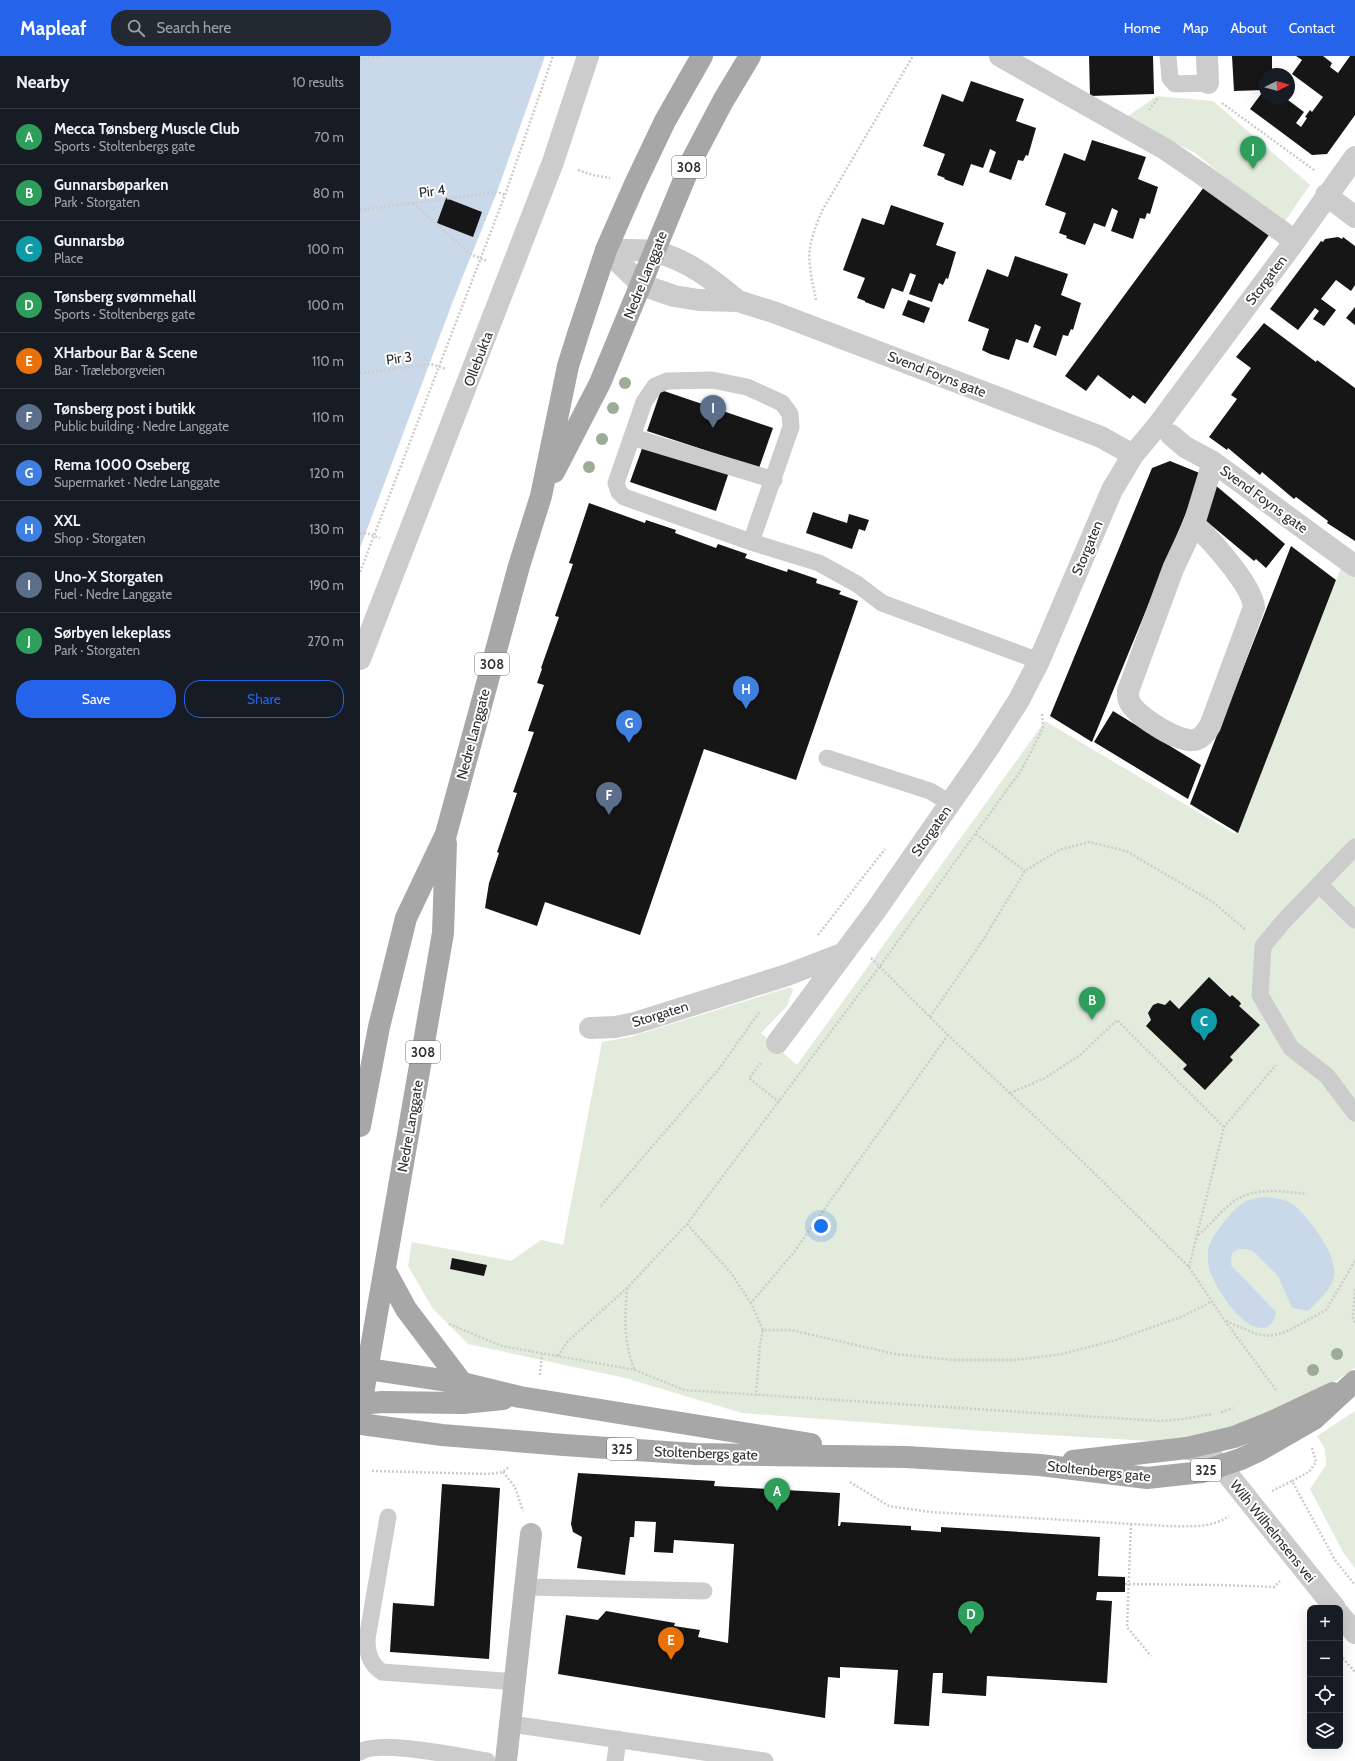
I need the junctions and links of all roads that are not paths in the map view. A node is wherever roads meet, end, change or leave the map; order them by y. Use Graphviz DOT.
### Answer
graph roads {
  1 [pos="588,56"];
  2 [pos="702,56"];
  3 [pos="750,56"];
  4 [pos="1000,56"];
  5 [pos="1168,56"];
  6 [pos="1207,56"];
  7 [pos="1208,83"];
  8 [pos="1355,157"];
  9 [pos="1326,195"];
  10 [pos="1355,217"];
  11 [pos="1295,241"];
  12 [pos="606,250"];
  13 [pos="655,252"];
  14 [pos="642,285"];
  15 [pos="738,301"];
  16 [pos="1171,435"];
  17 [pos="632,437"];
  18 [pos="1133,455"];
  19 [pos="1213,462"];
  20 [pos="774,480"];
  21 [pos="541,496"];
  22 [pos="1194,524"];
  23 [pos="752,542"];
  24 [pos="1355,566"];
  25 [pos="360,659"];
  26 [pos="1038,661"];
  27 [pos="827,758"];
  28 [pos="950,803"];
  29 [pos="446,834"];
  30 [pos="1355,847"];
  31 [pos="1319,884"];
  32 [pos="1355,920"];
  33 [pos="842,954"];
  34 [pos="590,1028"];
  35 [pos="777,1043"];
  36 [pos="1355,1113"];
  37 [pos="360,1126"];
  38 [pos="385,1270"];
  39 [pos="362,1371"];
  40 [pos="462,1383"];
  41 [pos="1352,1383"];
  42 [pos="520,1397"];
  43 [pos="360,1411"];
  44 [pos="1187,1448"];
  45 [pos="885,1456"];
  46 [pos="1040,1465"];
  47 [pos="1221,1466"];
  48 [pos="388,1517"];
  49 [pos="531,1534"];
  50 [pos="526,1587"];
  51 [pos="704,1591"];
  52 [pos="1333,1605"];
  53 [pos="1343,1619"];
  54 [pos="1355,1633"];
  55 [pos="516,1686"];
  56 [pos="512,1724"];
  57 [pos="618,1739"];
  58 [pos="360,1752"];
  59 [pos="487,1761"];
  60 [pos="506,1761"];
  61 [pos="615,1761"];
  62 [pos="765,1761"];
  1 -- 25 [label="street, Ollebukta"];
  2 -- 12 [label="main road, Nedre Langgate / 308"];
  3 -- 13 [label="main road, Nedre Langgate / 308"];
  4 -- 11 [label="street"];
  5 -- 7 [label="lane"];
  6 -- 7 [label="street"];
  8 -- 9 [label="street, Storgaten"];
  9 -- 10 [label="street"];
  9 -- 11 [label="street, Storgaten"];
  11 -- 18 [label="street, Storgaten"];
  12 -- 13 [label="street, Svend Foyns gate"];
  12 -- 14 [label="street, Svend Foyns gate"];
  12 -- 21 [label="main road, Nedre Langgate / 308"];
  13 -- 14 [label="main road, Nedre Langgate / 308"];
  13 -- 15 [label="street, Svend Foyns gate"];
  14 -- 15 [label="street, Svend Foyns gate"];
  14 -- 21 [label="main road, Nedre Langgate / 308"];
  15 -- 18 [label="street, Svend Foyns gate"];
  16 -- 19 [label="street, Svend Foyns gate"];
  17 -- 20 [label="lane"];
  17 -- 20 [label="lane"];
  17 -- 23 [label="lane"];
  18 -- 26 [label="street, Storgaten"];
  19 -- 22 [label="street"];
  19 -- 24 [label="street, Svend Foyns gate"];
  20 -- 23 [label="lane"];
  21 -- 29 [label="main road, Nedre Langgate / 308"];
  22 -- 22 [label="street"];
  23 -- 26 [label="lane"];
  26 -- 28 [label="street, Storgaten"];
  27 -- 28 [label="lane"];
  28 -- 33 [label="street, Storgaten"];
  29 -- 37 [label="main road, Nedre Langgate / 308"];
  29 -- 38 [label="main road, Nedre Langgate / 308"];
  30 -- 31 [label="lane"];
  31 -- 32 [label="lane"];
  31 -- 36 [label="lane"];
  33 -- 34 [label="street, Storgaten"];
  33 -- 35 [label="street, Storgaten"];
  38 -- 39 [label="main road, Nedre Langgate / 308"];
  38 -- 40 [label="main road"];
  39 -- 40 [label="main road, Stoltenbergs gate / 325"];
  39 -- 43 [label="main road, Nedre Langgate"];
  40 -- 42 [label="main road, Stoltenbergs gate / 325"];
  41 -- 44 [label="main road, Stoltenbergs gate / 325"];
  41 -- 47 [label="main road, Stoltenbergs gate / 325"];
  42 -- 43 [label="main road, Stoltenbergs gate / 325"];
  42 -- 45 [label="main road, Stoltenbergs gate / 325"];
  43 -- 45 [label="main road, Stoltenbergs gate / 325"];
  44 -- 46 [label="main road, Stoltenbergs gate / 325"];
  44 -- 47 [label="street, Wilh Wilhelmsens vei"];
  45 -- 46 [label="main road, Stoltenbergs gate / 325"];
  46 -- 47 [label="main road, Stoltenbergs gate / 325"];
  47 -- 52 [label="street, Wilh Wilhelmsens vei"];
  48 -- 55 [label="lane"];
  49 -- 50 [label="street"];
  50 -- 51 [label="lane"];
  50 -- 55 [label="street"];
  53 -- 54 [label="street"];
  55 -- 56 [label="street"];
  56 -- 57 [label="lane"];
  56 -- 60 [label="street"];
  57 -- 61 [label="lane"];
  57 -- 62 [label="lane"];
  58 -- 59 [label="lane"];
}
